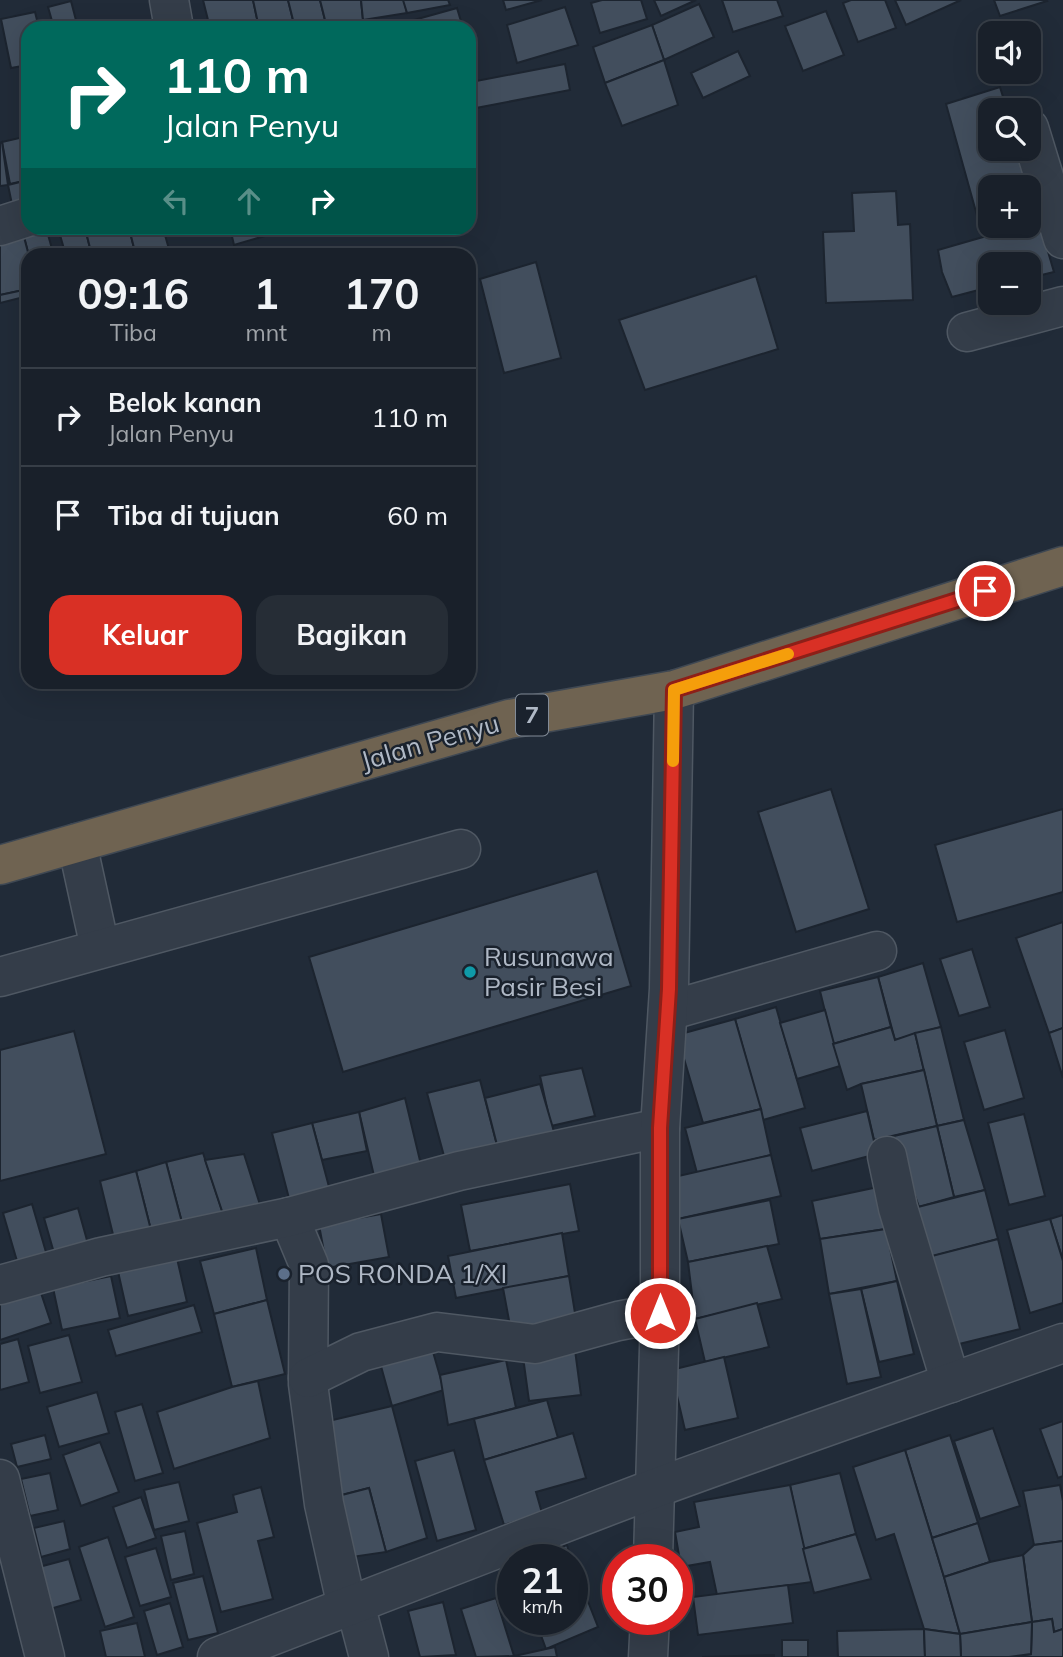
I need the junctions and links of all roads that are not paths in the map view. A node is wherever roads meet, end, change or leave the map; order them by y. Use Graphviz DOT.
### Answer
graph roads {
  1 [pos="169,0"];
  2 [pos="173,21"];
  3 [pos="1039,161"];
  4 [pos="21,219"];
  5 [pos="0,226"];
  6 [pos="1063,239"];
  7 [pos="1063,306"];
  8 [pos="967,332"];
  9 [pos="1063,566"];
  10 [pos="674,690"];
  11 [pos="77,843"];
  12 [pos="461,849"];
  13 [pos="0,865"];
  14 [pos="100,947"];
  15 [pos="877,951"];
  16 [pos="0,977"];
  17 [pos="668,1012"];
  18 [pos="660,1128"];
  19 [pos="887,1156"];
  20 [pos="289,1217"];
  21 [pos="0,1285"];
  22 [pos="660,1313"];
  23 [pos="1063,1343"];
  24 [pos="308,1378"];
  25 [pos="951,1383"];
  26 [pos="0,1479"];
  27 [pos="656,1488"];
  28 [pos="654,1544"];
  29 [pos="351,1606"];
  30 [pos="649,1635"];
  31 [pos="45,1657"];
  32 [pos="217,1657"];
  33 [pos="369,1657"];
  34 [pos="648,1657"];
  1 -- 2 [label="street"];
  3 -- 6 [label="street"];
  4 -- 5 [label="street"];
  7 -- 8 [label="street"];
  9 -- 10 [label="highway, Jalan Penyu / 7"];
  10 -- 11 [label="highway, Jalan Penyu / 7"];
  10 -- 17 [label="street"];
  11 -- 13 [label="highway, Jalan Penyu / 7"];
  11 -- 14 [label="street"];
  12 -- 14 [label="street"];
  14 -- 16 [label="street"];
  15 -- 17 [label="street"];
  17 -- 18 [label="street"];
  18 -- 20 [label="street"];
  18 -- 22 [label="street"];
  19 -- 25 [label="street"];
  20 -- 21 [label="street"];
  20 -- 24 [label="street"];
  22 -- 24 [label="street"];
  22 -- 27 [label="street"];
  23 -- 25 [label="street"];
  24 -- 29 [label="street"];
  25 -- 27 [label="street"];
  26 -- 31 [label="street"];
  27 -- 28 [label="street"];
  27 -- 29 [label="street"];
  29 -- 32 [label="street"];
  29 -- 33 [label="street"];
  30 -- 34 [label="street"];
}
